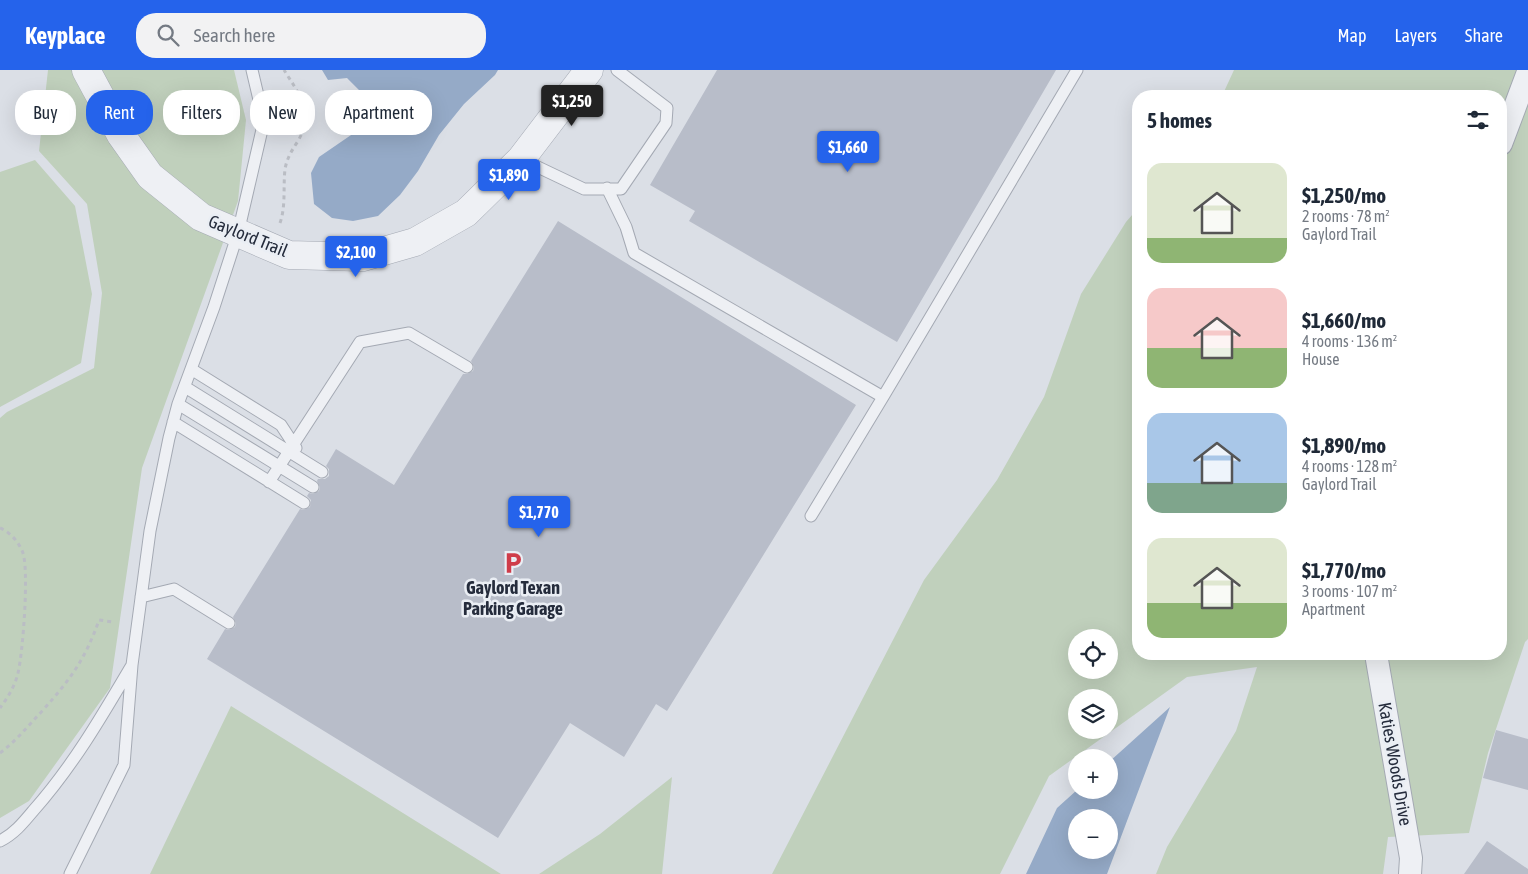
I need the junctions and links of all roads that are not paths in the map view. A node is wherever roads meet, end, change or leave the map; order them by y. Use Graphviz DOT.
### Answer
graph roads {
  1 [pos="86,70"];
  2 [pos="252,70"];
  3 [pos="589,70"];
  4 [pos="617,70"];
  5 [pos="1077,70"];
  6 [pos="1528,72"];
  7 [pos="1507,128"];
  8 [pos="521,159"];
  9 [pos="607,188"];
  10 [pos="238,233"];
  11 [pos="467,367"];
  12 [pos="191,370"];
  13 [pos="185,387"];
  14 [pos="884,397"];
  15 [pos="178,404"];
  16 [pos="173,422"];
  17 [pos="292,447"];
  18 [pos="280,466"];
  19 [pos="322,472"];
  20 [pos="270,482"];
  21 [pos="314,487"];
  22 [pos="304,502"];
  23 [pos="811,516"];
  24 [pos="141,598"];
  25 [pos="229,623"];
  26 [pos="1377,660"];
  27 [pos="132,665"];
  28 [pos="0,841"];
  29 [pos="70,874"];
  30 [pos="1410,874"];
  1 -- 10 [label="street, Gaylord Trail"];
  2 -- 10 [label="lane"];
  3 -- 8 [label="street, Gaylord Trail"];
  4 -- 9 [label="lane"];
  5 -- 14 [label="lane"];
  6 -- 7 [label="street"];
  8 -- 9 [label="lane"];
  8 -- 10 [label="street, Gaylord Trail"];
  9 -- 14 [label="lane"];
  10 -- 12 [label="lane"];
  11 -- 17 [label="lane"];
  12 -- 13 [label="lane"];
  12 -- 17 [label="lane"];
  13 -- 15 [label="lane"];
  13 -- 17 [label="lane"];
  14 -- 23 [label="lane"];
  15 -- 16 [label="lane"];
  15 -- 18 [label="lane"];
  16 -- 20 [label="lane"];
  16 -- 24 [label="lane"];
  17 -- 18 [label="lane"];
  17 -- 19 [label="lane"];
  18 -- 20 [label="lane"];
  18 -- 21 [label="lane"];
  20 -- 22 [label="lane"];
  24 -- 25 [label="lane"];
  24 -- 27 [label="lane"];
  26 -- 30 [label="street, Katies Woods Drive"];
  27 -- 28 [label="lane"];
  27 -- 29 [label="lane"];
}
